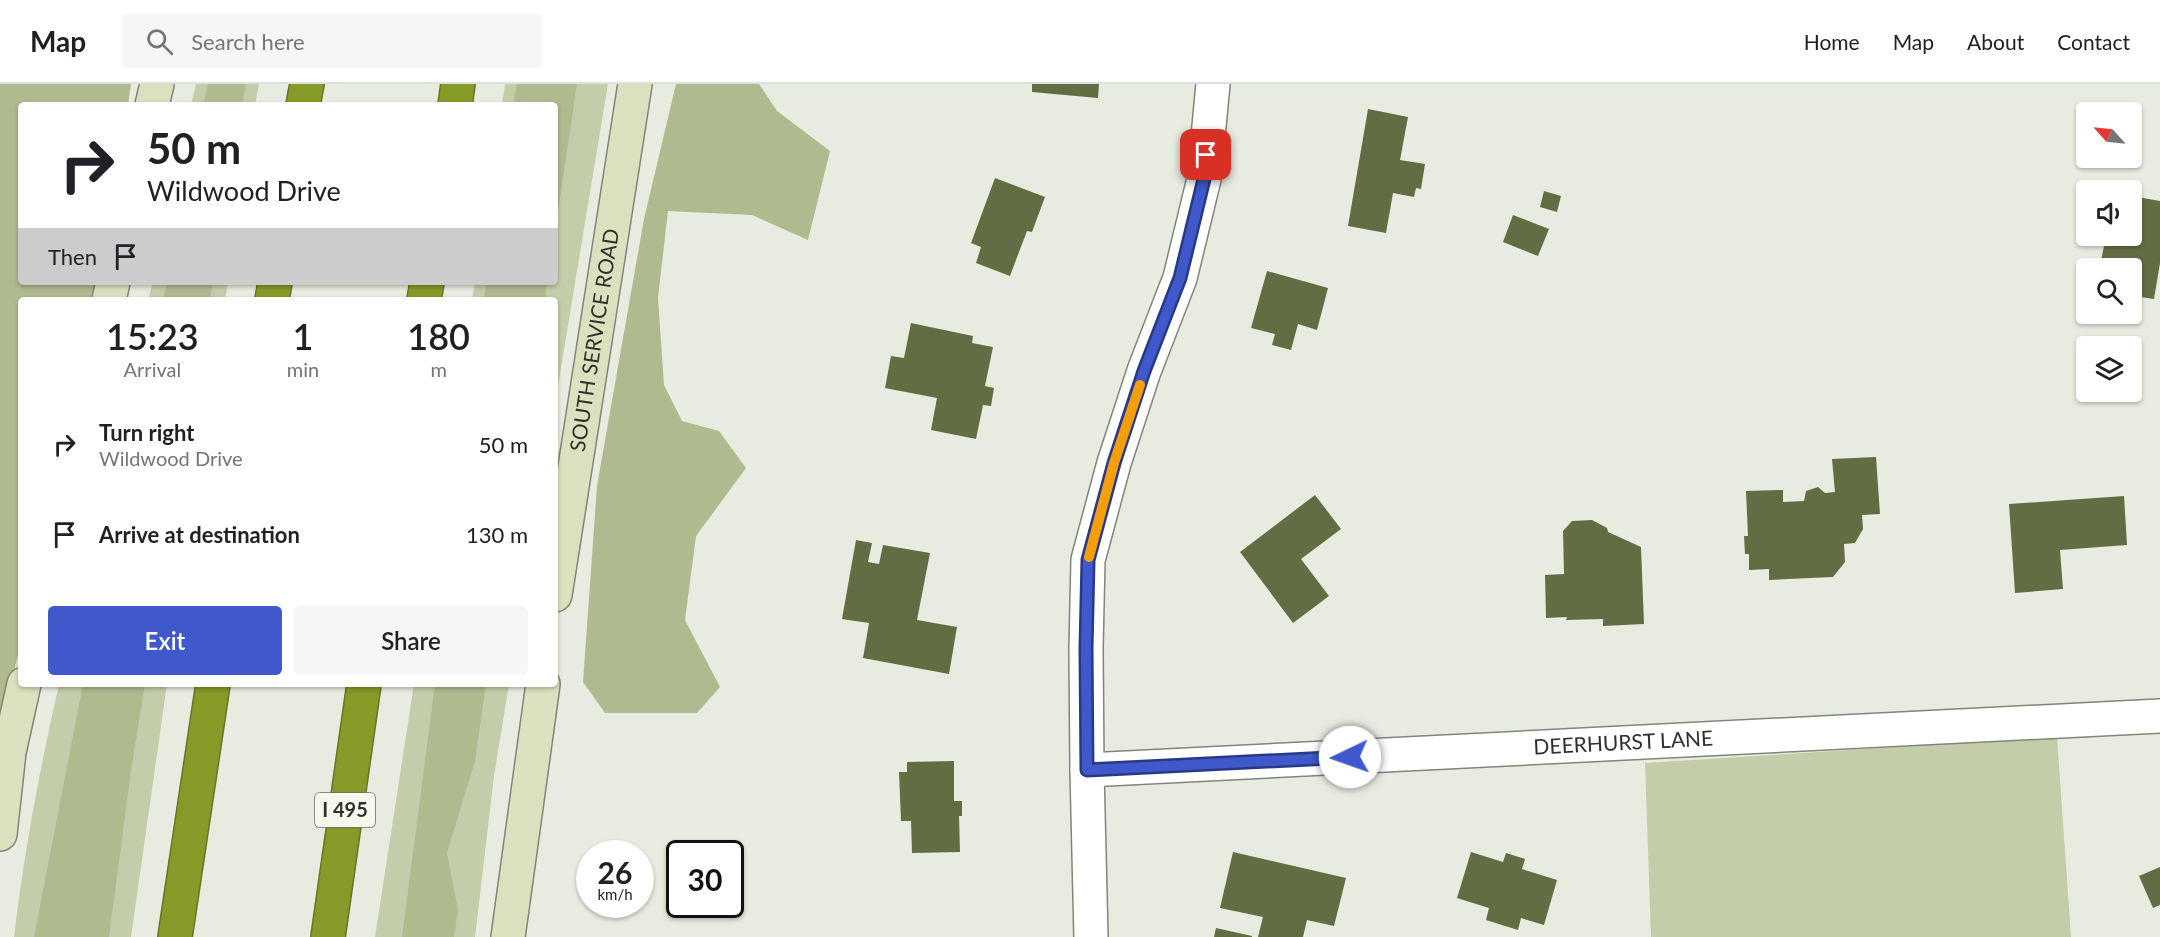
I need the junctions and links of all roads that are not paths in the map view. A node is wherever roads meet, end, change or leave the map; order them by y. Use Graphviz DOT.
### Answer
graph roads {
  1 [pos="157,84"];
  2 [pos="307,84"];
  3 [pos="458,84"];
  4 [pos="635,84"];
  5 [pos="1213,84"];
  6 [pos="153,102"];
  7 [pos="304,102"];
  8 [pos="455,102"];
  9 [pos="558,576"];
  10 [pos="23,687"];
  11 [pos="213,687"];
  12 [pos="364,687"];
  13 [pos="543,687"];
  14 [pos="2160,716"];
  15 [pos="1087,770"];
  16 [pos="0,834"];
  17 [pos="175,937"];
  18 [pos="328,937"];
  19 [pos="508,937"];
  20 [pos="1091,937"];
  1 -- 6 [label="main road"];
  2 -- 7 [label="highway"];
  3 -- 8 [label="highway"];
  4 -- 9 [label="main road, SOUTH SERVICE ROAD"];
  5 -- 15 [label="street"];
  10 -- 16 [label="main road"];
  11 -- 17 [label="highway"];
  12 -- 18 [label="highway, I 495"];
  13 -- 19 [label="main road"];
  14 -- 15 [label="street, DEERHURST LANE"];
  15 -- 20 [label="street"];
}
